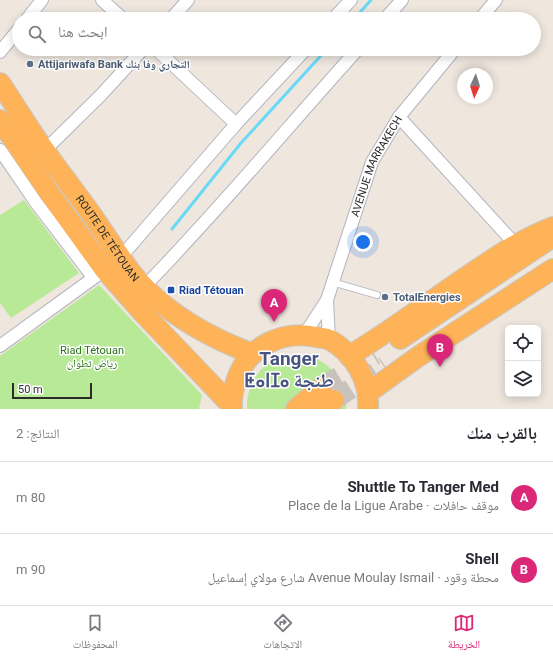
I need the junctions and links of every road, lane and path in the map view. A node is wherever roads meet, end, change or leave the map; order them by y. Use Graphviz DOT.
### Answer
graph roads {
  1 [pos="42,0"];
  2 [pos="102,0"];
  3 [pos="188,0"];
  4 [pos="351,0"];
  5 [pos="402,0"];
  6 [pos="496,0"];
  7 [pos="33,12"];
  8 [pos="115,12"];
  9 [pos="177,12"];
  10 [pos="340,12"];
  11 [pos="391,12"];
  12 [pos="486,12"];
  13 [pos="12,37"];
  14 [pos="0,52"];
  15 [pos="137,56"];
  16 [pos="163,56"];
  17 [pos="299,56"];
  18 [pos="352,56"];
  19 [pos="449,56"];
  20 [pos="0,83"];
  21 [pos="399,117"];
  22 [pos="0,120"];
  23 [pos="236,124"];
  24 [pos="0,150"];
  25 [pos="44,150"];
  26 [pos="553,227"];
  27 [pos="553,237"];
  28 [pos="515,244"];
  29 [pos="553,255"];
  30 [pos="106,268"];
  31 [pos="553,268"];
  32 [pos="332,282"];
  33 [pos="144,287"];
  34 [pos="377,295"];
  35 [pos="327,300"];
  36 [pos="304,334"];
  37 [pos="2,340"];
  38 [pos="329,340"];
  39 [pos="253,354"];
  40 [pos="349,356"];
  41 [pos="326,399"];
  42 [pos="368,401"];
  43 [pos="232,407"];
  44 [pos="296,409"];
  1 -- 7 [label="street"];
  2 -- 8 [label="street"];
  3 -- 9 [label="street"];
  4 -- 10 [label="street"];
  5 -- 11 [label="street"];
  6 -- 12 [label="street"];
  13 -- 14 [label="street"];
  15 -- 25 [label="street"];
  16 -- 23 [label="street"];
  17 -- 23 [label="street"];
  18 -- 33 [label="street"];
  19 -- 21 [label="street, AVENUE MARRAKECH"];
  20 -- 25 [label="highway, ROUTE DE TÉTOUAN"];
  21 -- 28 [label="street"];
  21 -- 32 [label="street, AVENUE MARRAKECH"];
  22 -- 30 [label="highway, ROUTE DE TÉTOUAN"];
  23 -- 30 [label="street"];
  24 -- 30 [label="street"];
  25 -- 30 [label="highway, ROUTE DE TÉTOUAN"];
  26 -- 28 [label="highway"];
  27 -- 29 [label="highway"];
  28 -- 40 [label="highway"];
  30 -- 33 [label="highway, ROUTE DE TÉTOUAN"];
  30 -- 37 [label="street"];
  30 -- 43 [label="highway, ROUTE DE TÉTOUAN"];
  31 -- 42 [label="highway"];
  32 -- 34 [label="lane"];
  32 -- 35 [label="street, AVENUE MARRAKECH"];
  33 -- 39 [label="highway, ROUTE DE TÉTOUAN"];
  35 -- 36 [label="street, AVENUE MARRAKECH"];
  35 -- 38 [label="street, AVENUE MARRAKECH"];
  36 -- 38 [label="highway"];
  36 -- 39 [label="highway"];
  38 -- 40 [label="highway"];
  39 -- 43 [label="highway"];
  40 -- 42 [label="highway"];
  41 -- 44 [label="highway"];
}
